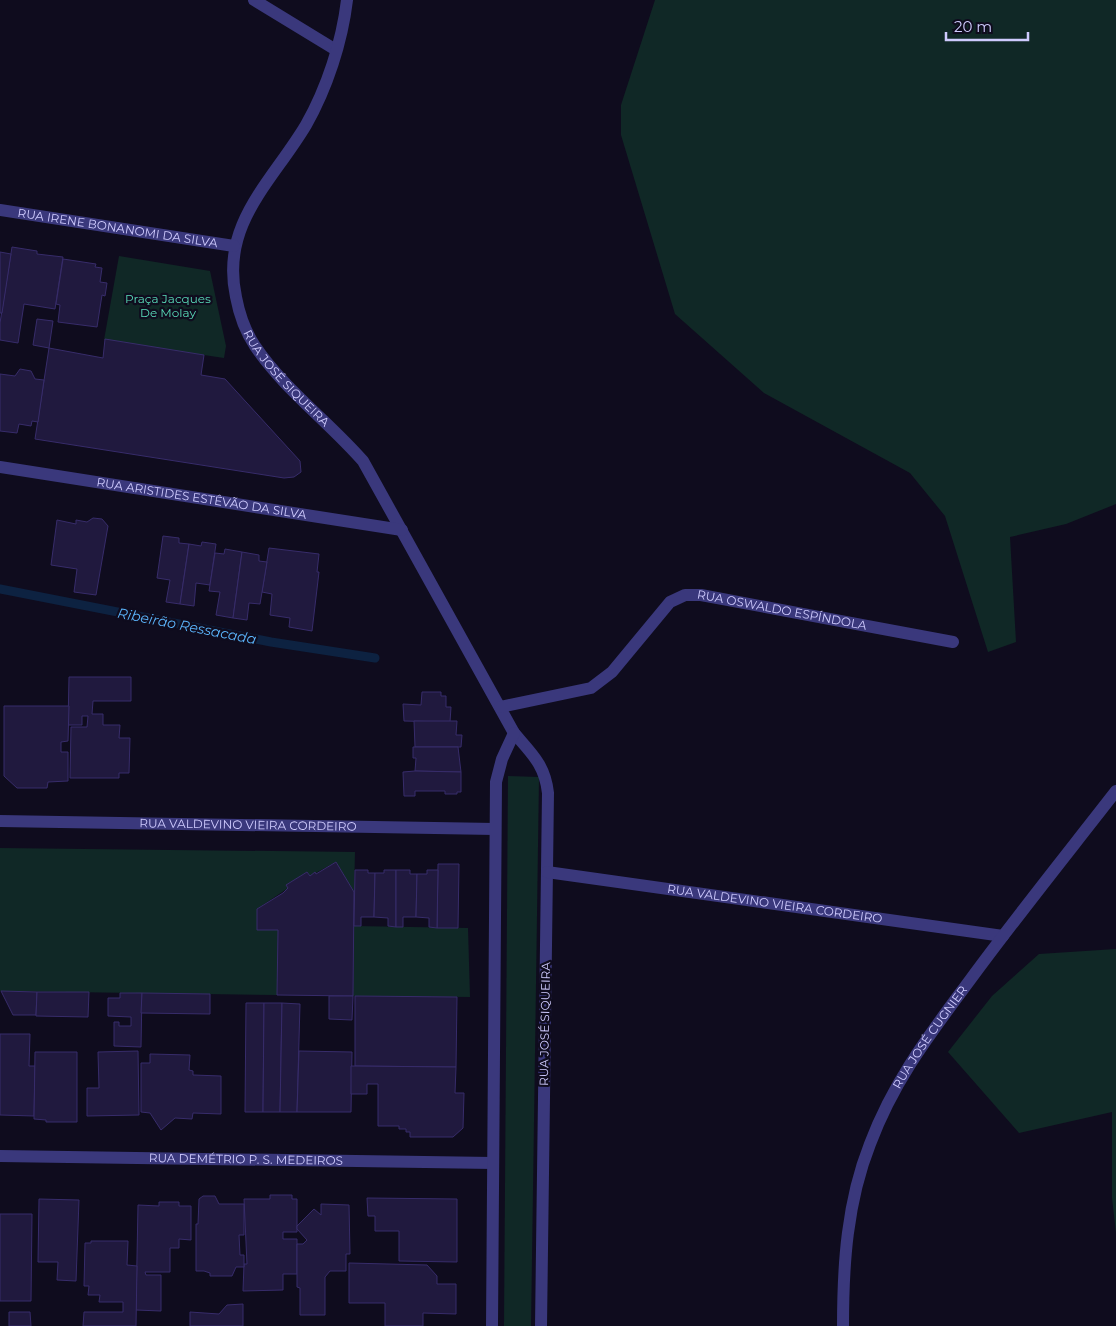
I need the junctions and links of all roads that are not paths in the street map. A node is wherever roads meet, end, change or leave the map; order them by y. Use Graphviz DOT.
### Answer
graph roads {
  1 [pos="254,0"];
  2 [pos="346,0"];
  3 [pos="336,50"];
  4 [pos="0,210"];
  5 [pos="234,246"];
  6 [pos="0,467"];
  7 [pos="402,530"];
  8 [pos="953,642"];
  9 [pos="500,707"];
  10 [pos="514,733"];
  11 [pos="1116,791"];
  12 [pos="0,821"];
  13 [pos="495,829"];
  14 [pos="547,872"];
  15 [pos="1003,936"];
  16 [pos="0,1156"];
  17 [pos="493,1163"];
  18 [pos="492,1326"];
  19 [pos="541,1326"];
  20 [pos="843,1326"];
  1 -- 3 [label="street"];
  2 -- 3 [label="street, RUA JOSÉ SIQUEIRA"];
  3 -- 5 [label="street, RUA JOSÉ SIQUEIRA"];
  4 -- 5 [label="street, RUA IRENE BONANOMI DA SILVA"];
  5 -- 7 [label="street, RUA JOSÉ SIQUEIRA"];
  6 -- 7 [label="street, RUA ARISTIDES ESTÊVÃO DA SILVA"];
  7 -- 9 [label="street, RUA JOSÉ SIQUEIRA"];
  8 -- 9 [label="street, RUA OSWALDO ESPÍNDOLA"];
  9 -- 10 [label="street, RUA JOSÉ SIQUEIRA"];
  10 -- 13 [label="street"];
  10 -- 14 [label="street, RUA JOSÉ SIQUEIRA"];
  11 -- 15 [label="street, RUA JOSÉ CUGNIER"];
  12 -- 13 [label="street, RUA VALDEVINO VIEIRA CORDEIRO"];
  13 -- 17 [label="street"];
  14 -- 15 [label="street, RUA VALDEVINO VIEIRA CORDEIRO"];
  14 -- 19 [label="street, RUA JOSÉ SIQUEIRA"];
  15 -- 20 [label="street, RUA JOSÉ CUGNIER"];
  16 -- 17 [label="street, RUA DEMÉTRIO P. S. MEDEIROS"];
  17 -- 18 [label="street"];
}
